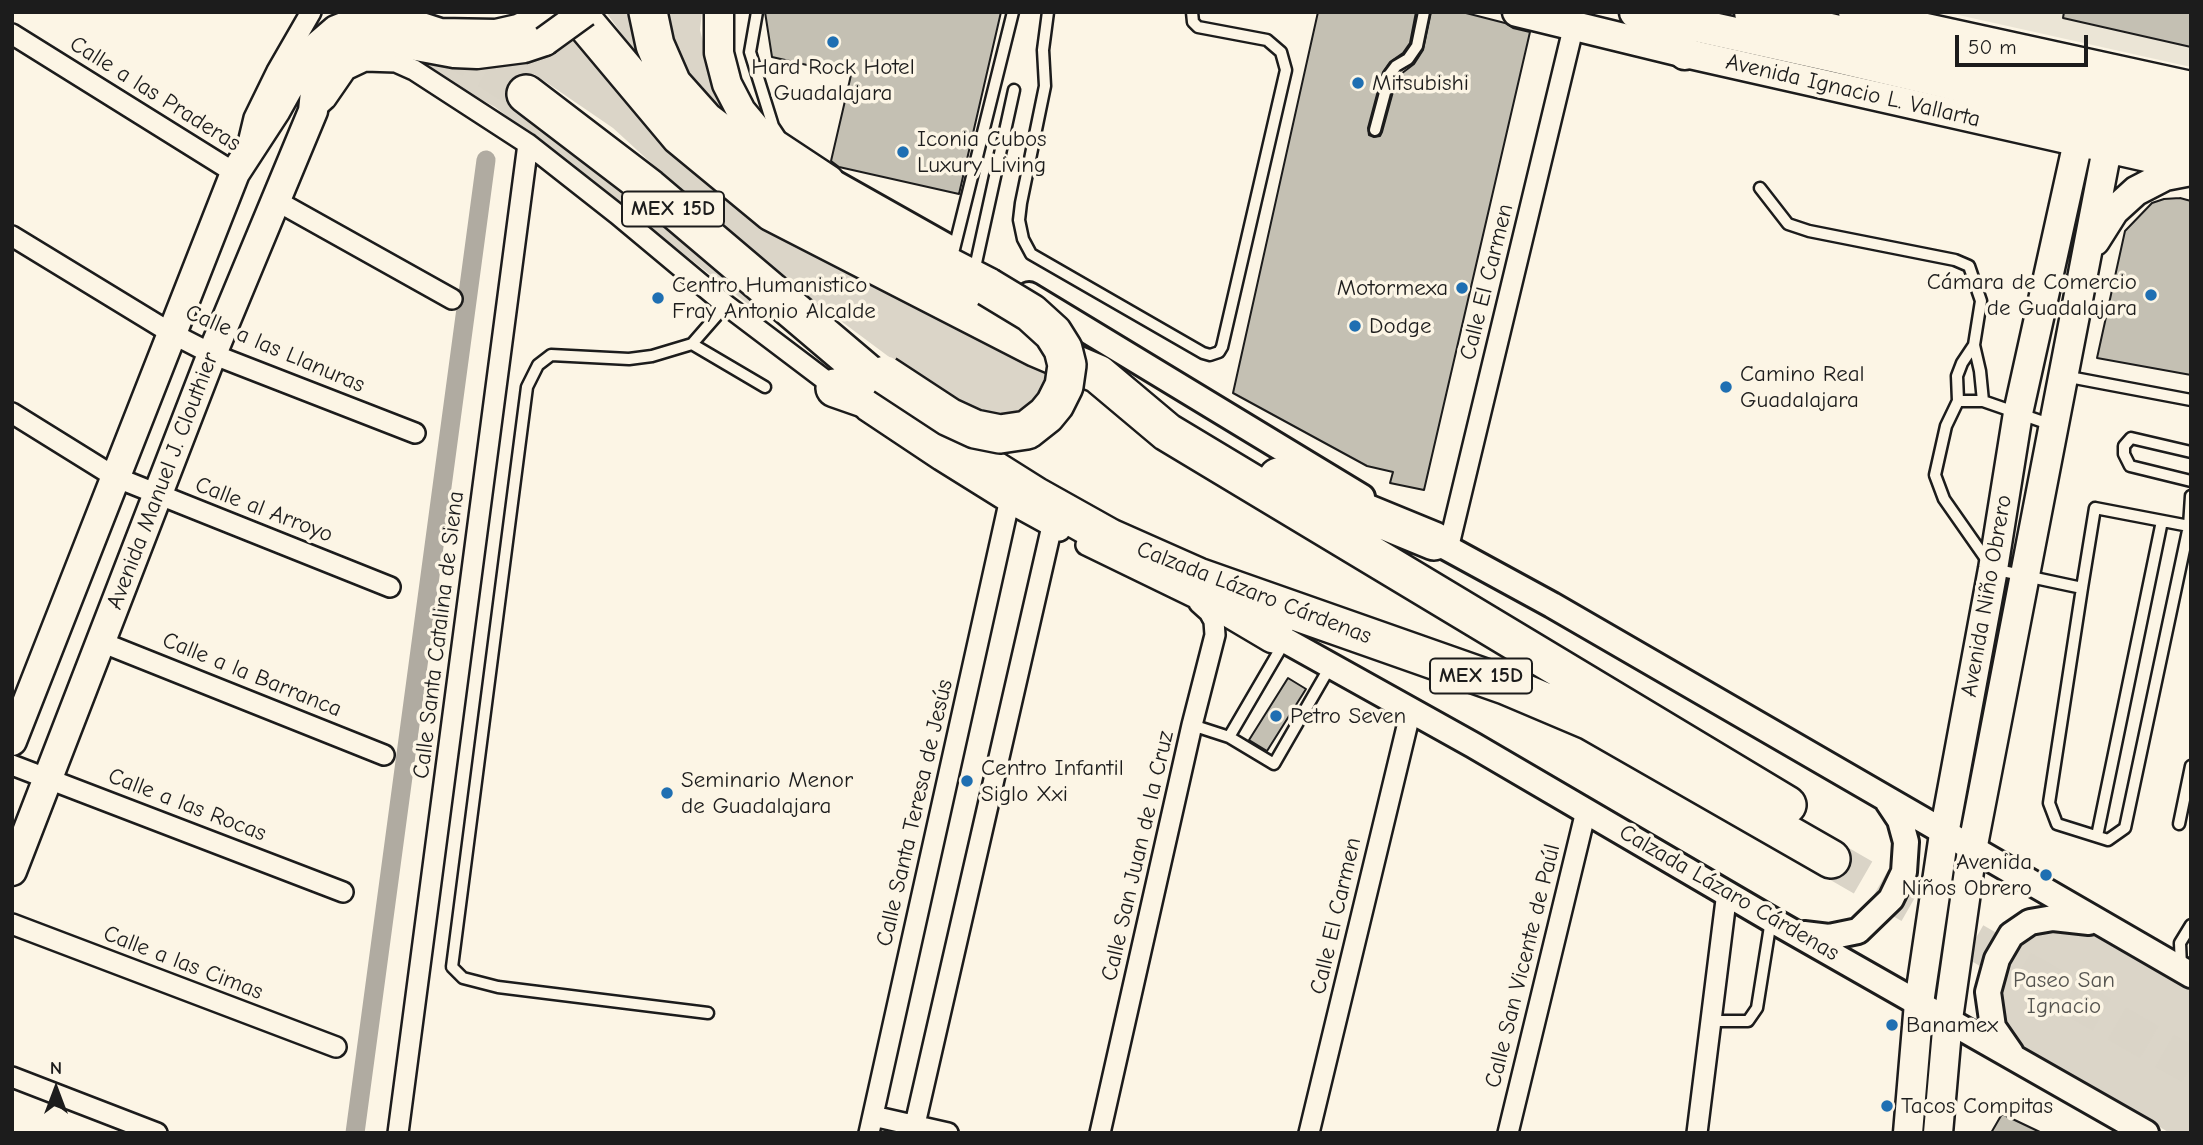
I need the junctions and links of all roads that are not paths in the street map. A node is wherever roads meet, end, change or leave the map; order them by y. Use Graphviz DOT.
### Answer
graph roads {
  1 [pos="310,12"];
  2 [pos="576,12"];
  3 [pos="585,12"];
  4 [pos="648,12"];
  5 [pos="719,12"];
  6 [pos="757,12"];
  7 [pos="1013,12"];
  8 [pos="1048,12"];
  9 [pos="1192,12"];
  10 [pos="1424,12"];
  11 [pos="1517,12"];
  12 [pos="1751,12"];
  13 [pos="1853,12"];
  14 [pos="1643,14"];
  15 [pos="544,25"];
  16 [pos="1574,25"];
  17 [pos="12,34"];
  18 [pos="1685,53"];
  19 [pos="2191,86"];
  20 [pos="1014,90"];
  21 [pos="526,94"];
  22 [pos="314,101"];
  23 [pos="2101,105"];
  24 [pos="2191,112"];
  25 [pos="705,121"];
  26 [pos="1375,130"];
  27 [pos="2191,139"];
  28 [pos="528,144"];
  29 [pos="794,159"];
  30 [pos="239,166"];
  31 [pos="2191,169"];
  32 [pos="829,180"];
  33 [pos="1760,188"];
  34 [pos="275,201"];
  35 [pos="869,203"];
  36 [pos="12,236"];
  37 [pos="954,250"];
  38 [pos="2087,252"];
  39 [pos="982,275"];
  40 [pos="452,299"];
  41 [pos="726,305"];
  42 [pos="817,328"];
  43 [pos="171,333"];
  44 [pos="692,344"];
  45 [pos="1974,345"];
  46 [pos="212,354"];
  47 [pos="2064,376"];
  48 [pos="765,387"];
  49 [pos="835,388"];
  50 [pos="2191,400"];
  51 [pos="1958,401"];
  52 [pos="1983,401"];
  53 [pos="910,410"];
  54 [pos="12,413"];
  55 [pos="2018,413"];
  56 [pos="2054,426"];
  57 [pos="1167,432"];
  58 [pos="415,433"];
  59 [pos="2191,452"];
  60 [pos="116,477"];
  61 [pos="2191,481"];
  62 [pos="158,495"];
  63 [pos="2191,496"];
  64 [pos="1009,503"];
  65 [pos="2161,521"];
  66 [pos="1052,526"];
  67 [pos="2189,526"];
  68 [pos="1110,538"];
  69 [pos="1441,545"];
  70 [pos="1993,569"];
  71 [pos="2025,574"];
  72 [pos="390,586"];
  73 [pos="2082,588"];
  74 [pos="1192,598"];
  75 [pos="1280,637"];
  76 [pos="101,642"];
  77 [pos="1331,665"];
  78 [pos="1410,710"];
  79 [pos="1192,725"];
  80 [pos="1229,737"];
  81 [pos="12,741"];
  82 [pos="384,755"];
  83 [pos="12,765"];
  84 [pos="2191,766"];
  85 [pos="48,778"];
  86 [pos="1886,800"];
  87 [pos="1586,811"];
  88 [pos="2179,824"];
  89 [pos="1944,834"];
  90 [pos="2097,836"];
  91 [pos="1972,850"];
  92 [pos="12,871"];
  93 [pos="343,892"];
  94 [pos="1727,892"];
  95 [pos="1772,920"];
  96 [pos="12,923"];
  97 [pos="2101,923"];
  98 [pos="2191,925"];
  99 [pos="1800,934"];
  100 [pos="2186,972"];
  101 [pos="1919,1003"];
  102 [pos="708,1013"];
  103 [pos="1948,1019"];
  104 [pos="1711,1021"];
  105 [pos="336,1047"];
  106 [pos="2015,1057"];
  107 [pos="12,1077"];
  108 [pos="871,1124"];
  109 [pos="914,1129"];
  110 [pos="157,1133"];
  111 [pos="398,1133"];
  112 [pos="948,1133"];
  113 [pos="1100,1133"];
  114 [pos="1309,1133"];
  115 [pos="1508,1133"];
  116 [pos="1697,1133"];
  117 [pos="1908,1133"];
  118 [pos="1938,1133"];
  119 [pos="2146,1133"];
  1 -- 30 [label="street"];
  2 -- 57 [label="highway, Calzada Lázaro Cárdenas / MEX 15D"];
  3 -- 15 [label="main road, bridge"];
  4 -- 25 [label="highway"];
  5 -- 29 [label="main road"];
  6 -- 29 [label="lane"];
  7 -- 37 [label="lane"];
  8 -- 9 [label="lane"];
  10 -- 26 [label="lane"];
  11 -- 16 [label="main road, Avenida Ignacio L. Vallarta"];
  12 -- 23 [label="main road, Avenida Ignacio L. Vallarta"];
  13 -- 23 [label="main road, Avenida Ignacio L. Vallarta"];
  14 -- 18 [label="main road"];
  14 -- 23 [label="main road, Avenida Ignacio L. Vallarta"];
  15 -- 22 [label="main road, Avenida Manuel J. Clouthier"];
  15 -- 30 [label="main road, Avenida Manuel J. Clouthier"];
  16 -- 18 [label="main road, Avenida Ignacio L. Vallarta"];
  16 -- 69 [label="street, Calle El Carmen"];
  17 -- 30 [label="street, Calle a las Praderas"];
  18 -- 23 [label="main road, Avenida Ignacio L. Vallarta"];
  19 -- 23 [label="main road, Avenida Ignacio L. Vallarta"];
  20 -- 39 [label="lane"];
  21 -- 42 [label="highway, Calzada Lázaro Cárdenas / MEX 15D"];
  22 -- 28 [label="street"];
  22 -- 34 [label="main road, Avenida Manuel J. Clouthier"];
  23 -- 24 [label="main road, Avenida Ignacio L. Vallarta"];
  23 -- 27 [label="main road, Avenida Ignacio L. Vallarta"];
  23 -- 31 [label="main road, Avenida Ignacio L. Vallarta"];
  23 -- 38 [label="main road, Avenida Niño Obrero"];
  23 -- 55 [label="main road, Avenida Niño Obrero"];
  25 -- 32 [label="highway"];
  25 -- 39 [label="highway"];
  28 -- 41 [label="street"];
  28 -- 111 [label="street, Calle Santa Catalina de Siena"];
  29 -- 32 [label="main road"];
  30 -- 43 [label="main road, Avenida Manuel J. Clouthier"];
  31 -- 38 [label="main road"];
  32 -- 35 [label="street"];
  33 -- 45 [label="lane"];
  34 -- 40 [label="street"];
  34 -- 46 [label="main road, Avenida Manuel J. Clouthier"];
  35 -- 37 [label="street"];
  35 -- 39 [label="highway"];
  36 -- 43 [label="street, Calle a las Llanuras"];
  37 -- 39 [label="street"];
  38 -- 47 [label="main road, Avenida Niño Obrero"];
  39 -- 42 [label="highway, bridge"];
  39 -- 69 [label="street"];
  41 -- 44 [label="lane"];
  41 -- 49 [label="street"];
  42 -- 53 [label="highway, Calzada Lázaro Cárdenas / MEX 15D"];
  43 -- 46 [label="street, Calle a las Llanuras"];
  43 -- 60 [label="main road, Avenida Manuel J. Clouthier"];
  44 -- 48 [label="lane"];
  44 -- 102 [label="lane"];
  45 -- 51 [label="lane"];
  45 -- 52 [label="lane"];
  46 -- 58 [label="street, Calle a las Llanuras"];
  46 -- 62 [label="main road, Avenida Manuel J. Clouthier"];
  47 -- 50 [label="lane"];
  47 -- 56 [label="main road, Avenida Niño Obrero"];
  49 -- 53 [label="highway"];
  49 -- 64 [label="street"];
  51 -- 52 [label="lane"];
  51 -- 70 [label="lane"];
  52 -- 55 [label="lane"];
  53 -- 68 [label="highway, Calzada Lázaro Cárdenas / MEX 15D"];
  54 -- 60 [label="street, Calle al Arroyo"];
  55 -- 56 [label="lane"];
  55 -- 70 [label="main road, Avenida Niño Obrero"];
  56 -- 71 [label="main road, Avenida Niño Obrero"];
  57 -- 68 [label="highway, Calzada Lázaro Cárdenas / MEX 15D"];
  57 -- 69 [label="highway"];
  59 -- 61 [label="lane"];
  60 -- 62 [label="street, Calle al Arroyo"];
  60 -- 81 [label="main road, Avenida Manuel J. Clouthier"];
  62 -- 72 [label="street, Calle al Arroyo"];
  62 -- 76 [label="main road, Avenida Manuel J. Clouthier"];
  63 -- 67 [label="lane"];
  64 -- 66 [label="street"];
  64 -- 108 [label="street, Calle Santa Teresa de Jesús"];
  65 -- 67 [label="lane"];
  65 -- 73 [label="lane"];
  65 -- 90 [label="lane"];
  66 -- 74 [label="street"];
  66 -- 109 [label="street"];
  67 -- 90 [label="lane"];
  68 -- 75 [label="highway"];
  69 -- 86 [label="street"];
  70 -- 71 [label="lane"];
  70 -- 89 [label="main road, Avenida Niño Obrero"];
  71 -- 73 [label="lane"];
  71 -- 91 [label="main road, Avenida Niño Obrero"];
  73 -- 90 [label="lane"];
  74 -- 75 [label="street"];
  74 -- 79 [label="street, Calle San Juan de la Cruz"];
  75 -- 77 [label="street, Calzada Lázaro Cárdenas"];
  75 -- 80 [label="lane"];
  76 -- 82 [label="street, Calle a la Barranca"];
  76 -- 85 [label="main road, Avenida Manuel J. Clouthier"];
  77 -- 78 [label="street, Calzada Lázaro Cárdenas"];
  77 -- 80 [label="lane"];
  78 -- 87 [label="street, Calzada Lázaro Cárdenas"];
  78 -- 114 [label="street, Calle El Carmen"];
  79 -- 80 [label="lane"];
  79 -- 113 [label="street, Calle San Juan de la Cruz"];
  83 -- 85 [label="street, Calle a las Rocas"];
  84 -- 88 [label="lane"];
  85 -- 92 [label="main road, Avenida Manuel J. Clouthier"];
  85 -- 93 [label="street, Calle a las Rocas"];
  86 -- 89 [label="street"];
  86 -- 99 [label="street"];
  87 -- 94 [label="street, Calzada Lázaro Cárdenas"];
  87 -- 115 [label="street, Calle San Vicente de Paúl"];
  89 -- 91 [label="street"];
  89 -- 101 [label="main road, Avenida Niño Obrero"];
  91 -- 97 [label="street"];
  91 -- 103 [label="main road, Avenida Niño Obrero"];
  94 -- 95 [label="street, Calzada Lázaro Cárdenas"];
  94 -- 104 [label="street"];
  95 -- 99 [label="street, Calzada Lázaro Cárdenas"];
  95 -- 104 [label="lane"];
  96 -- 105 [label="street, Calle a las Cimas"];
  97 -- 100 [label="street"];
  97 -- 106 [label="street"];
  98 -- 100 [label="lane"];
  99 -- 101 [label="street, Calzada Lázaro Cárdenas"];
  101 -- 103 [label="street, Calzada Lázaro Cárdenas"];
  101 -- 117 [label="main road, Avenida Niño Obrero"];
  103 -- 106 [label="street, Calzada Lázaro Cárdenas"];
  103 -- 118 [label="main road, Avenida Niño Obrero"];
  104 -- 116 [label="street"];
  106 -- 119 [label="street, Calzada Lázaro Cárdenas"];
  107 -- 110 [label="street"];
  108 -- 109 [label="street"];
  109 -- 112 [label="street"];
}
